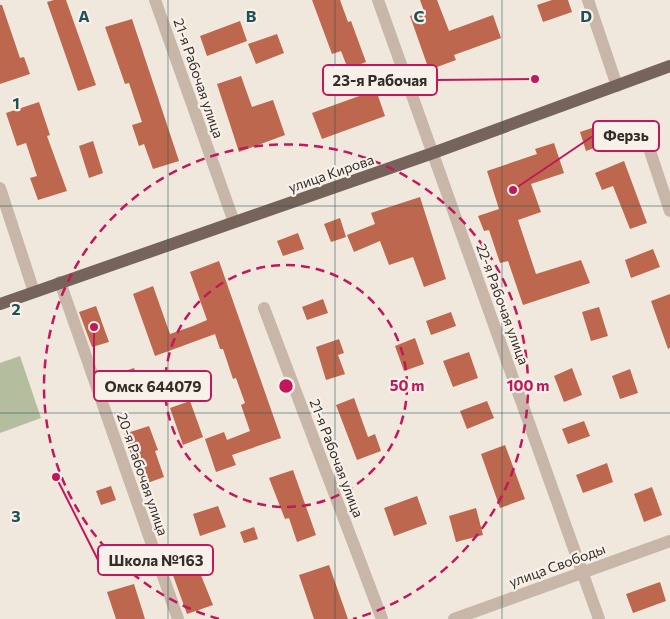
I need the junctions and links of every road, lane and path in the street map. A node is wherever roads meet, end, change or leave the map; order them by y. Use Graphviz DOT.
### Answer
graph roads {
  1 [pos="155,0"];
  2 [pos="378,0"];
  3 [pos="588,0"];
  4 [pos="670,66"];
  5 [pos="617,86"];
  6 [pos="645,136"];
  7 [pos="433,153"];
  8 [pos="0,188"];
  9 [pos="670,211"];
  10 [pos="234,222"];
  11 [pos="60,282"];
  12 [pos="34,292"];
  13 [pos="0,304"];
  14 [pos="264,308"];
  15 [pos="670,541"];
  16 [pos="582,572"];
  17 [pos="178,619"];
  18 [pos="382,619"];
  19 [pos="454,619"];
  20 [pos="599,619"];
  1 -- 10 [label="street, 21-я Рабочая улица"];
  2 -- 7 [label="street, 22-я Рабочая улица"];
  3 -- 5 [label="street"];
  4 -- 5 [label="main road, улица Кирова"];
  5 -- 7 [label="main road, улица Кирова"];
  6 -- 9 [label="street"];
  7 -- 10 [label="main road, улица Кирова"];
  7 -- 16 [label="street, 22-я Рабочая улица"];
  8 -- 12 [label="street"];
  10 -- 11 [label="main road, улица Кирова"];
  11 -- 12 [label="main road, улица Кирова"];
  11 -- 17 [label="street, 20-я Рабочая улица"];
  12 -- 13 [label="main road, улица Кирова"];
  14 -- 18 [label="street, 21-я Рабочая улица"];
  15 -- 16 [label="street, улица Свободы"];
  16 -- 19 [label="street, улица Свободы"];
  16 -- 20 [label="street, 22-я Рабочая улица"];
}
